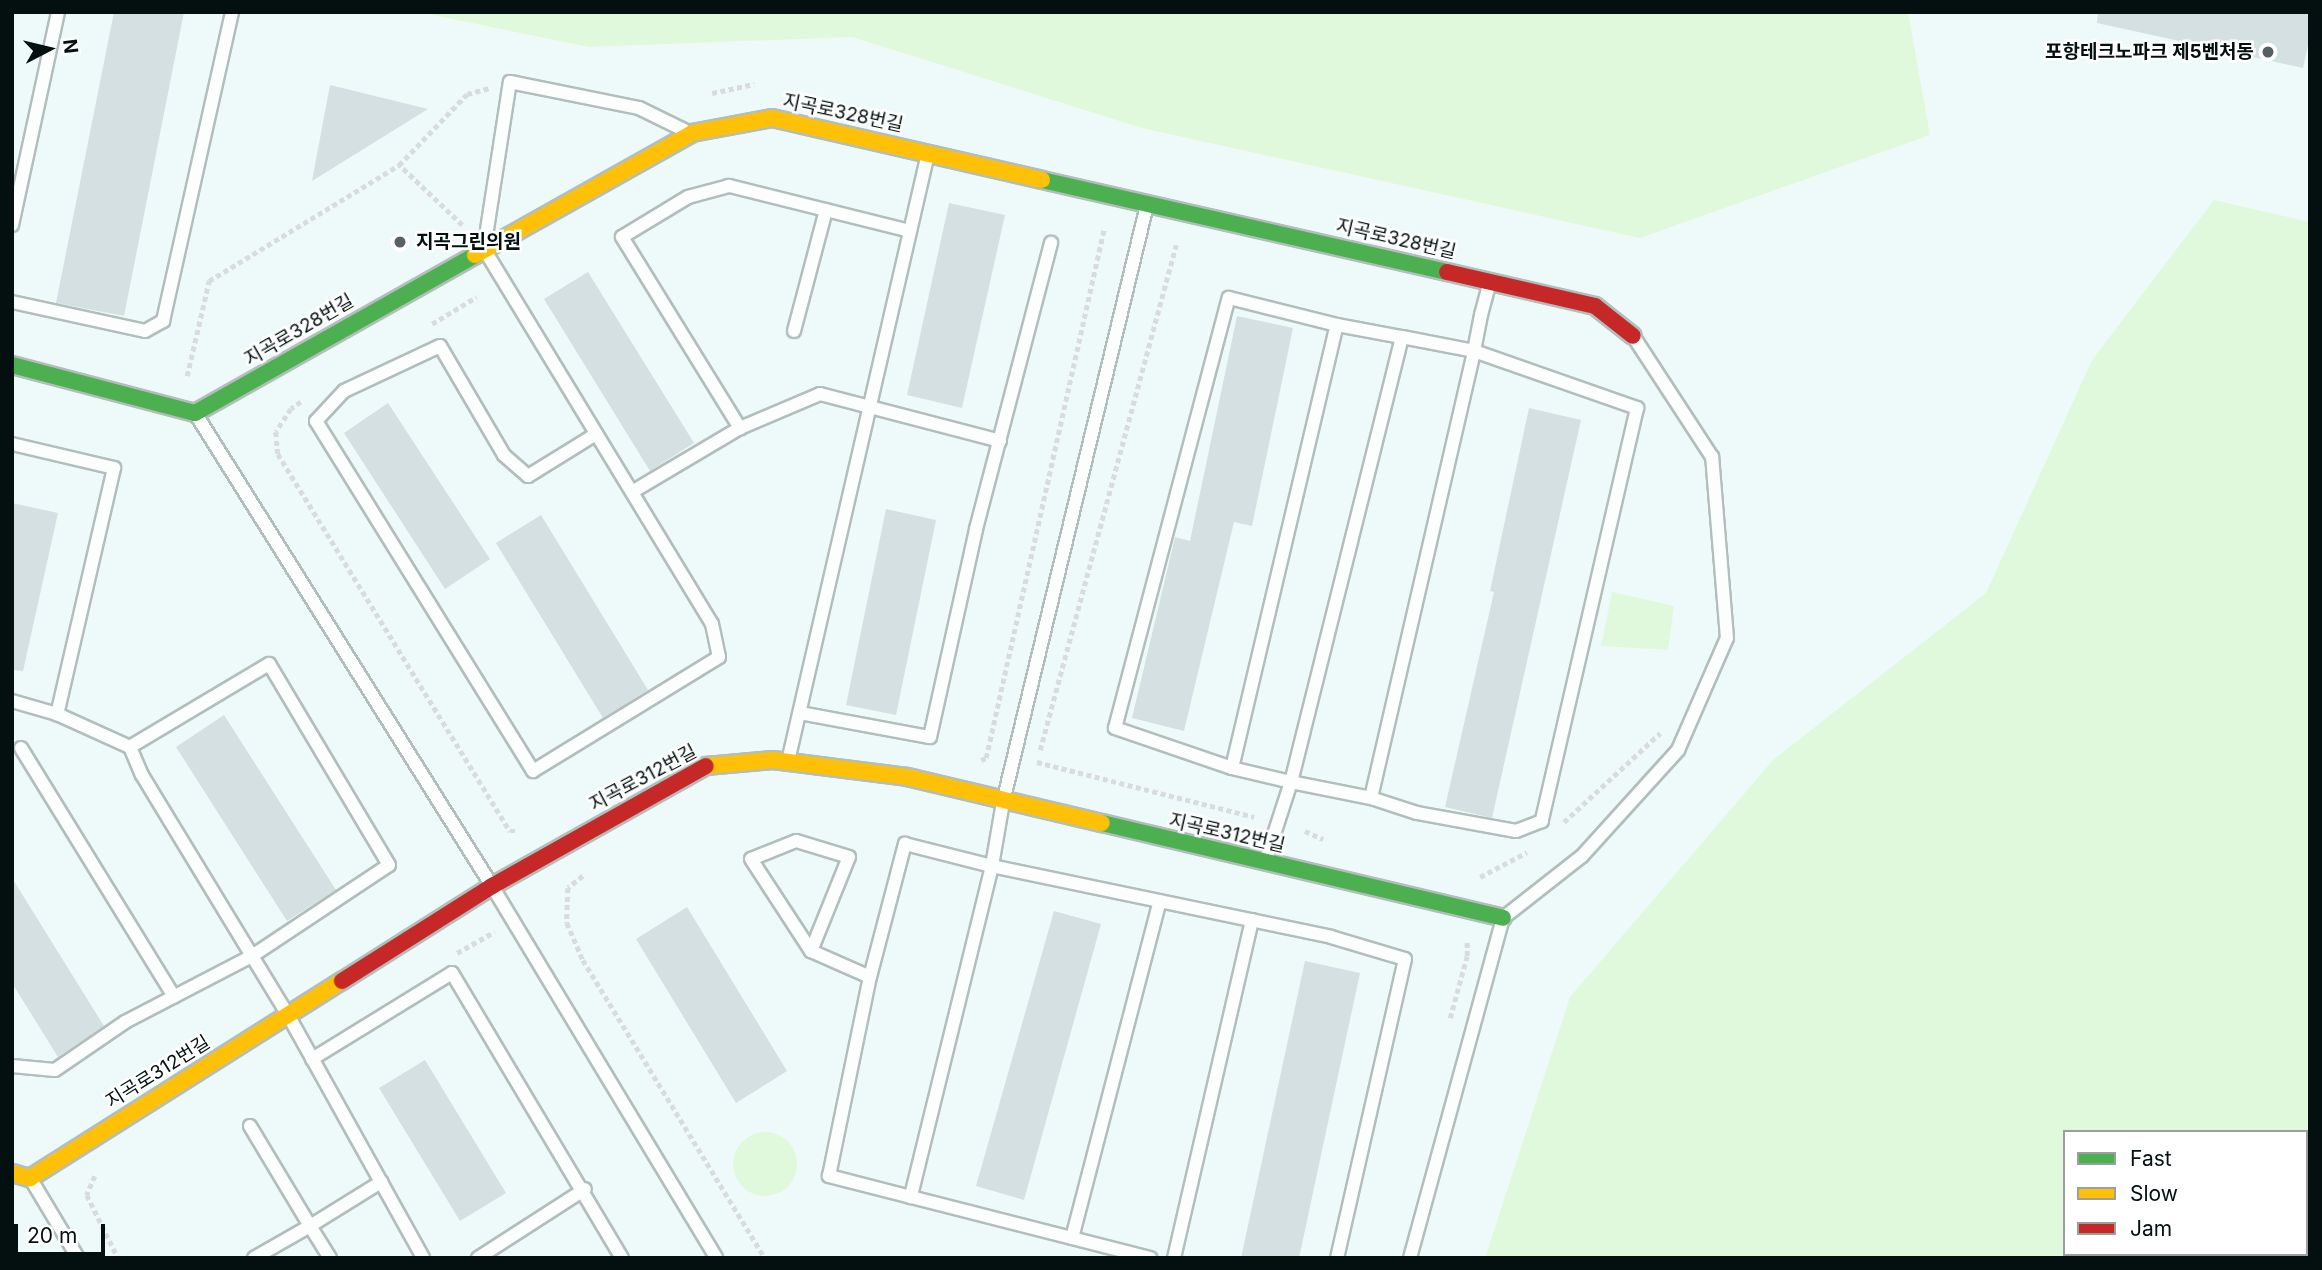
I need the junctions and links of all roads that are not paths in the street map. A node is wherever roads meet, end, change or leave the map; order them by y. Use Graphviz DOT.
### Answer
graph roads {
  1 [pos="58,12"];
  2 [pos="232,12"];
  3 [pos="692,133"];
  4 [pos="928,154"];
  5 [pos="1148,204"];
  6 [pos="826,210"];
  7 [pos="12,225"];
  8 [pos="910,231"];
  9 [pos="1051,243"];
  10 [pos="484,249"];
  11 [pos="1490,281"];
  12 [pos="12,302"];
  13 [pos="1337,325"];
  14 [pos="794,331"];
  15 [pos="1633,336"];
  16 [pos="1402,337"];
  17 [pos="1474,351"];
  18 [pos="12,365"];
  19 [pos="869,410"];
  20 [pos="195,413"];
  21 [pos="740,428"];
  22 [pos="596,433"];
  23 [pos="1000,441"];
  24 [pos="12,444"];
  25 [pos="632,492"];
  26 [pos="12,701"];
  27 [pos="800,713"];
  28 [pos="57,714"];
  29 [pos="131,747"];
  30 [pos="22,748"];
  31 [pos="788,762"];
  32 [pos="1232,768"];
  33 [pos="1291,782"];
  34 [pos="1371,798"];
  35 [pos="1003,803"];
  36 [pos="1265,863"];
  37 [pos="992,866"];
  38 [pos="492,886"];
  39 [pos="1160,901"];
  40 [pos="1503,918"];
  41 [pos="1251,920"];
  42 [pos="811,951"];
  43 [pos="252,956"];
  44 [pos="870,977"];
  45 [pos="174,997"];
  46 [pos="288,1015"];
  47 [pos="312,1059"];
  48 [pos="12,1066"];
  49 [pos="250,1126"];
  50 [pos="12,1173"];
  51 [pos="30,1178"];
  52 [pos="381,1182"];
  53 [pos="585,1189"];
  54 [pos="911,1197"];
  55 [pos="310,1226"];
  56 [pos="1072,1238"];
  57 [pos="78,1258"];
  58 [pos="254,1258"];
  59 [pos="330,1258"];
  60 [pos="423,1258"];
  61 [pos="478,1258"];
  62 [pos="622,1258"];
  63 [pos="716,1258"];
  64 [pos="1150,1258"];
  65 [pos="1174,1258"];
  66 [pos="1337,1258"];
  67 [pos="1410,1258"];
  1 -- 7 [label="lane"];
  2 -- 12 [label="lane"];
  3 -- 4 [label="street, 지곡로328번길"];
  3 -- 10 [label="street, 지곡로328번길"];
  3 -- 10 [label="lane"];
  4 -- 5 [label="street, 지곡로328번길"];
  4 -- 8 [label="lane"];
  5 -- 11 [label="street, 지곡로328번길"];
  5 -- 35 [label="lane"];
  6 -- 8 [label="lane"];
  6 -- 14 [label="lane"];
  6 -- 21 [label="lane"];
  8 -- 19 [label="lane"];
  9 -- 23 [label="lane"];
  10 -- 20 [label="street, 지곡로328번길"];
  10 -- 22 [label="lane"];
  11 -- 15 [label="street, 지곡로328번길"];
  11 -- 17 [label="lane"];
  13 -- 16 [label="lane"];
  13 -- 32 [label="lane"];
  13 -- 32 [label="lane"];
  15 -- 40 [label="lane"];
  16 -- 17 [label="lane"];
  16 -- 33 [label="lane"];
  17 -- 34 [label="lane"];
  17 -- 34 [label="lane"];
  18 -- 20 [label="street"];
  19 -- 21 [label="lane"];
  19 -- 23 [label="lane"];
  19 -- 27 [label="lane"];
  20 -- 38 [label="lane"];
  21 -- 25 [label="lane"];
  22 -- 25 [label="lane"];
  22 -- 25 [label="lane"];
  23 -- 27 [label="lane"];
  24 -- 28 [label="lane"];
  26 -- 28 [label="lane"];
  27 -- 31 [label="lane"];
  28 -- 29 [label="lane"];
  29 -- 43 [label="lane"];
  29 -- 43 [label="lane"];
  30 -- 45 [label="lane"];
  31 -- 35 [label="street, 지곡로312번길"];
  31 -- 38 [label="street, 지곡로312번길"];
  32 -- 33 [label="lane"];
  33 -- 34 [label="lane"];
  33 -- 36 [label="lane"];
  35 -- 36 [label="street, 지곡로312번길"];
  35 -- 37 [label="lane"];
  36 -- 40 [label="street, 지곡로312번길"];
  37 -- 39 [label="lane"];
  37 -- 44 [label="lane"];
  37 -- 54 [label="lane"];
  38 -- 46 [label="street, 지곡로312번길"];
  38 -- 63 [label="lane"];
  39 -- 41 [label="lane"];
  39 -- 56 [label="lane"];
  40 -- 67 [label="lane"];
  41 -- 65 [label="lane"];
  41 -- 66 [label="lane"];
  42 -- 42 [label="lane"];
  42 -- 44 [label="lane"];
  43 -- 45 [label="lane"];
  43 -- 46 [label="lane"];
  44 -- 54 [label="lane"];
  45 -- 48 [label="lane"];
  46 -- 47 [label="lane"];
  46 -- 51 [label="street, 지곡로312번길"];
  47 -- 52 [label="lane"];
  47 -- 53 [label="lane"];
  49 -- 55 [label="lane"];
  50 -- 51 [label="street"];
  51 -- 57 [label="lane"];
  52 -- 55 [label="lane"];
  52 -- 60 [label="lane"];
  53 -- 61 [label="lane"];
  53 -- 62 [label="lane"];
  54 -- 56 [label="lane"];
  55 -- 58 [label="lane"];
  55 -- 59 [label="lane"];
  56 -- 64 [label="lane"];
}
